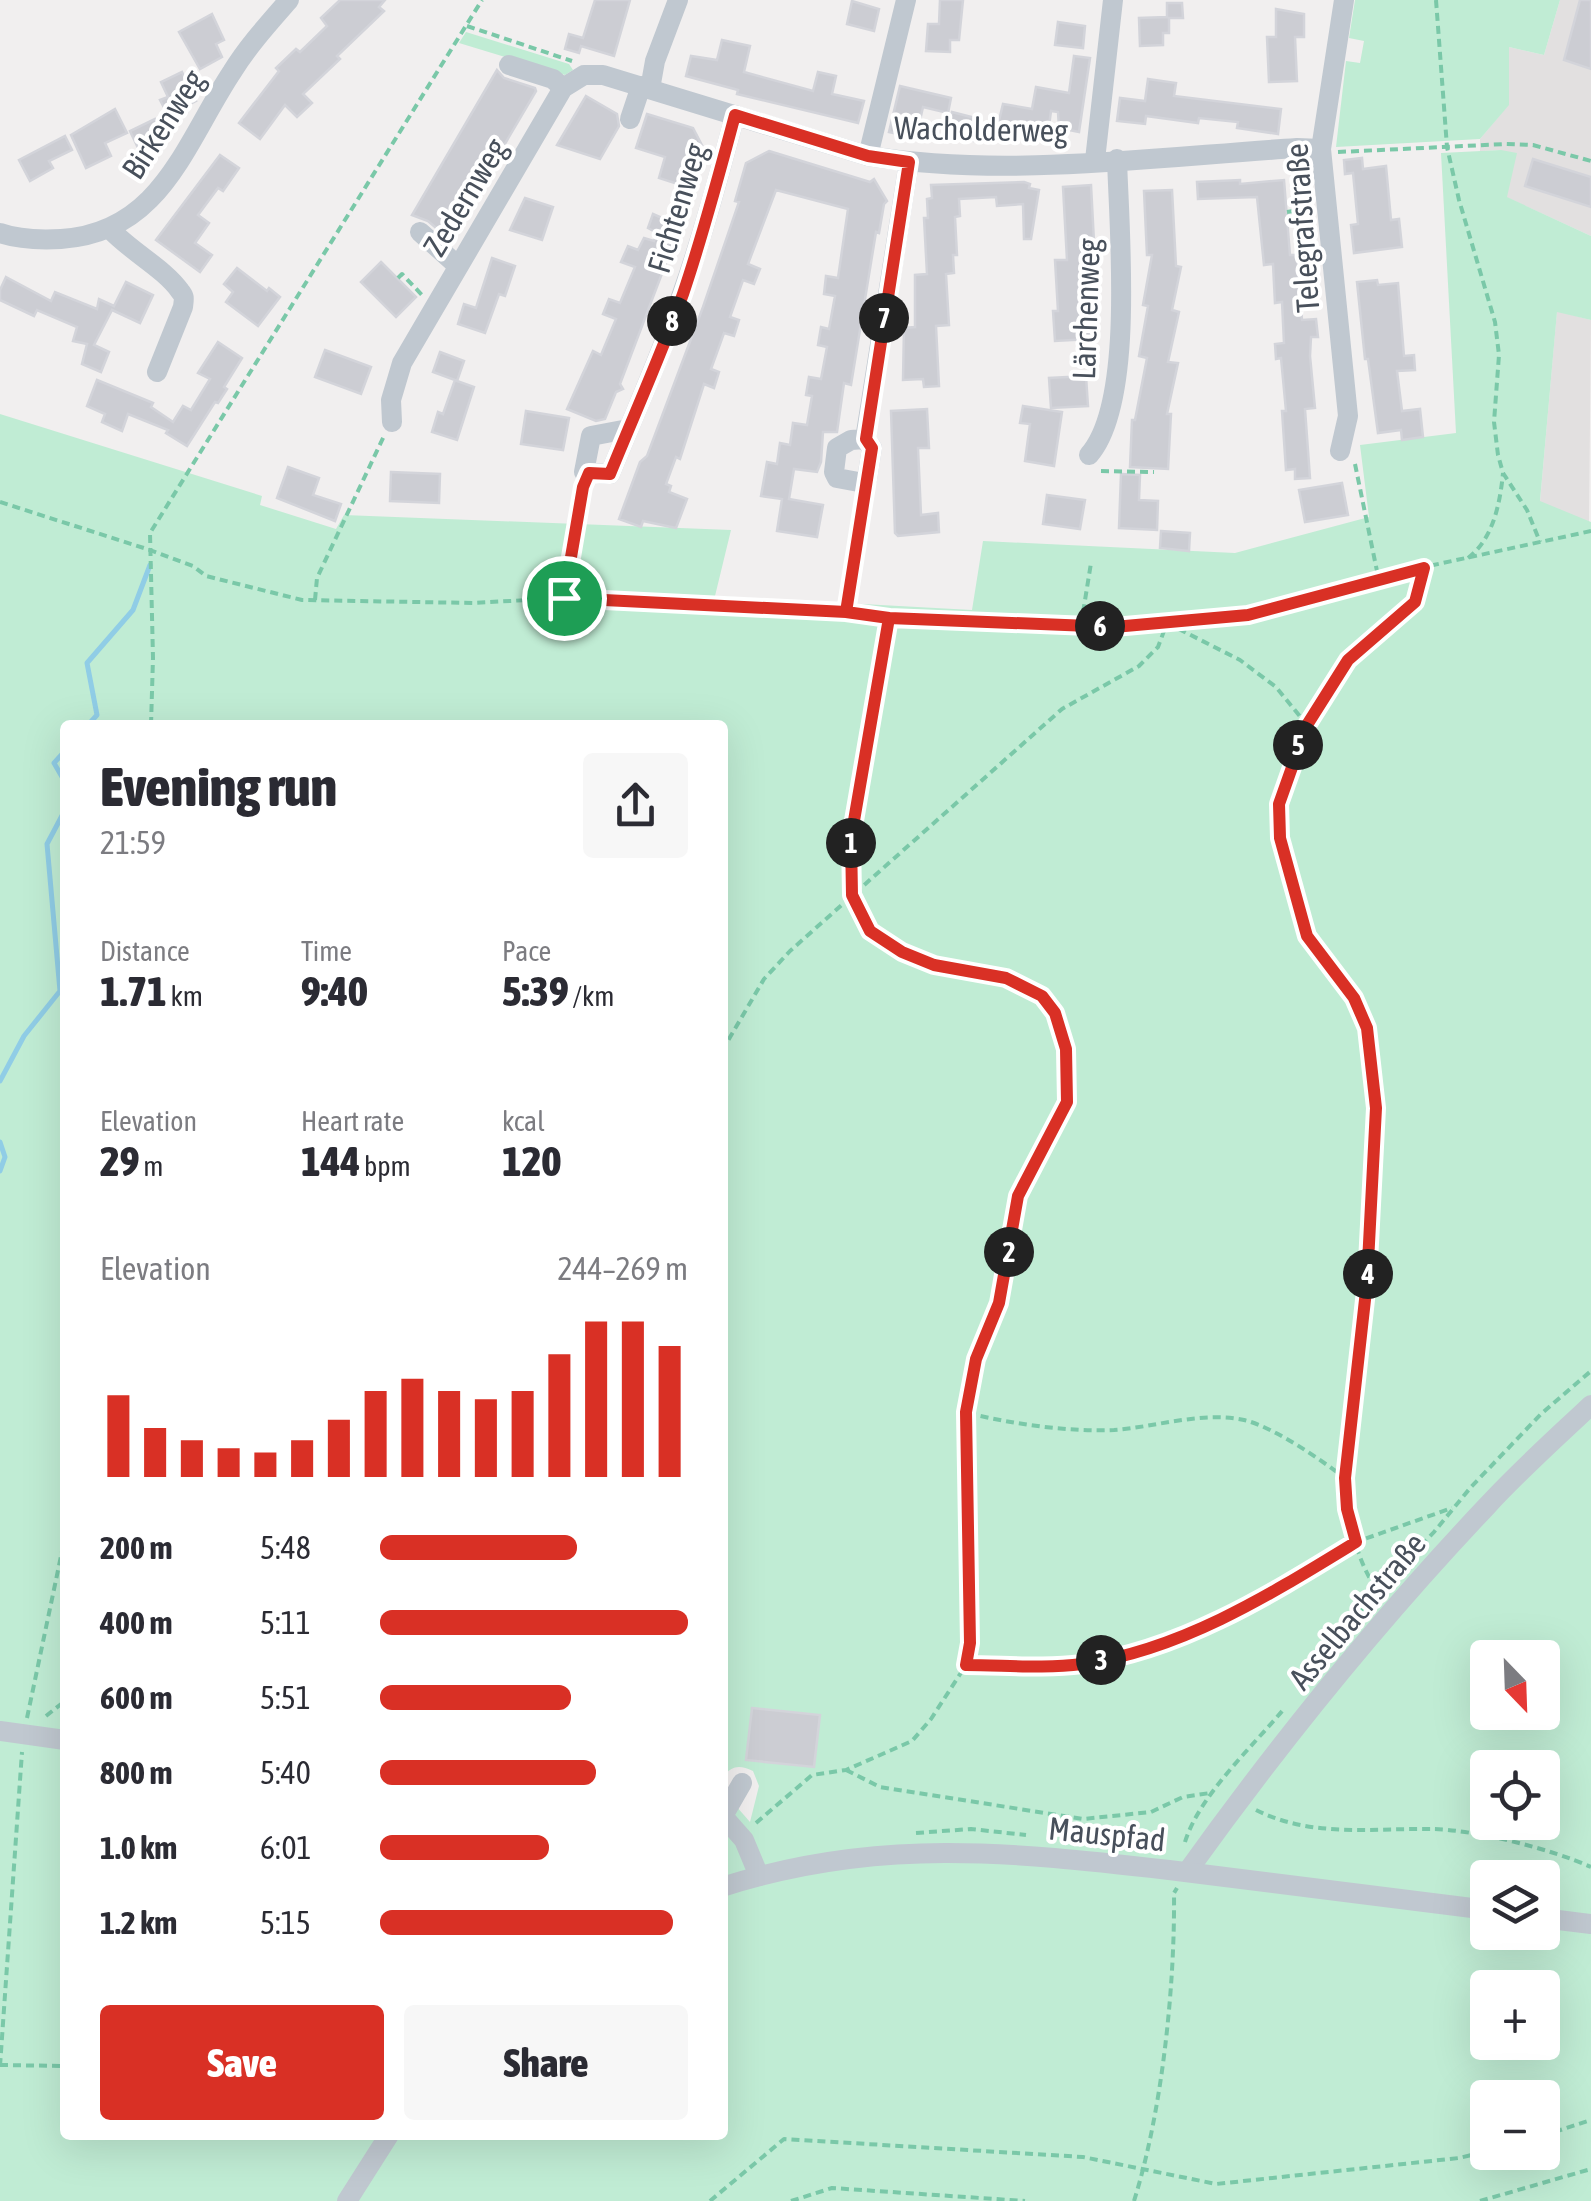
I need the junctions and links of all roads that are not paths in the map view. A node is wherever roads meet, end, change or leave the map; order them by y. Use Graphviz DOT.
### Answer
graph roads {
  1 [pos="678,0"];
  2 [pos="906,0"];
  3 [pos="1113,0"];
  4 [pos="1344,0"];
  5 [pos="277,5"];
  6 [pos="509,65"];
  7 [pos="646,87"];
  8 [pos="563,88"];
  9 [pos="735,115"];
  10 [pos="630,119"];
  11 [pos="1321,149"];
  12 [pos="868,156"];
  13 [pos="1106,160"];
  14 [pos="909,162"];
  15 [pos="110,229"];
  16 [pos="420,232"];
  17 [pos="0,233"];
  18 [pos="458,266"];
  19 [pos="157,372"];
  20 [pos="392,422"];
  21 [pos="628,429"];
  22 [pos="866,439"];
  23 [pos="1340,452"];
  24 [pos="1095,463"];
  25 [pos="1591,1405"];
  26 [pos="0,1731"];
  27 [pos="60,1739"];
  28 [pos="742,1783"];
  29 [pos="728,1807"];
  30 [pos="728,1822"];
  31 [pos="1187,1872"];
  32 [pos="759,1876"];
  33 [pos="728,1886"];
  34 [pos="1470,1908"];
  35 [pos="1560,1920"];
  36 [pos="1591,1924"];
  37 [pos="387,2140"];
  38 [pos="346,2201"];
  1 -- 7 [label="street"];
  2 -- 12 [label="street"];
  3 -- 13 [label="street, Lärchenweg"];
  4 -- 11 [label="street, Telegrafstraße"];
  5 -- 15 [label="street, Birkenweg"];
  6 -- 8 [label="street"];
  7 -- 8 [label="street, Zedernweg"];
  7 -- 9 [label="street, Wacholderweg"];
  7 -- 10 [label="street"];
  8 -- 18 [label="street, Zedernweg"];
  9 -- 12 [label="street, Wacholderweg"];
  9 -- 21 [label="street, Fichtenweg"];
  11 -- 13 [label="street, Wacholderweg"];
  11 -- 23 [label="street, Telegrafstraße"];
  12 -- 14 [label="street, Wacholderweg"];
  13 -- 14 [label="street, Wacholderweg"];
  13 -- 24 [label="street, Lärchenweg"];
  14 -- 22 [label="street"];
  15 -- 17 [label="street, Birkenweg"];
  15 -- 19 [label="street"];
  16 -- 18 [label="street"];
  18 -- 20 [label="street, Zedernweg"];
  21 -- 21 [label="street, Fichtenweg"];
  22 -- 22 [label="street"];
  25 -- 31 [label="street, Asselbachstraße"];
  26 -- 27 [label="street"];
  28 -- 29 [label="street"];
  30 -- 32 [label="street"];
  31 -- 32 [label="street, Mauspfad"];
  31 -- 34 [label="street, Mauspfad"];
  32 -- 33 [label="street, Mauspfad"];
  35 -- 36 [label="street"];
  37 -- 38 [label="street"];
}
